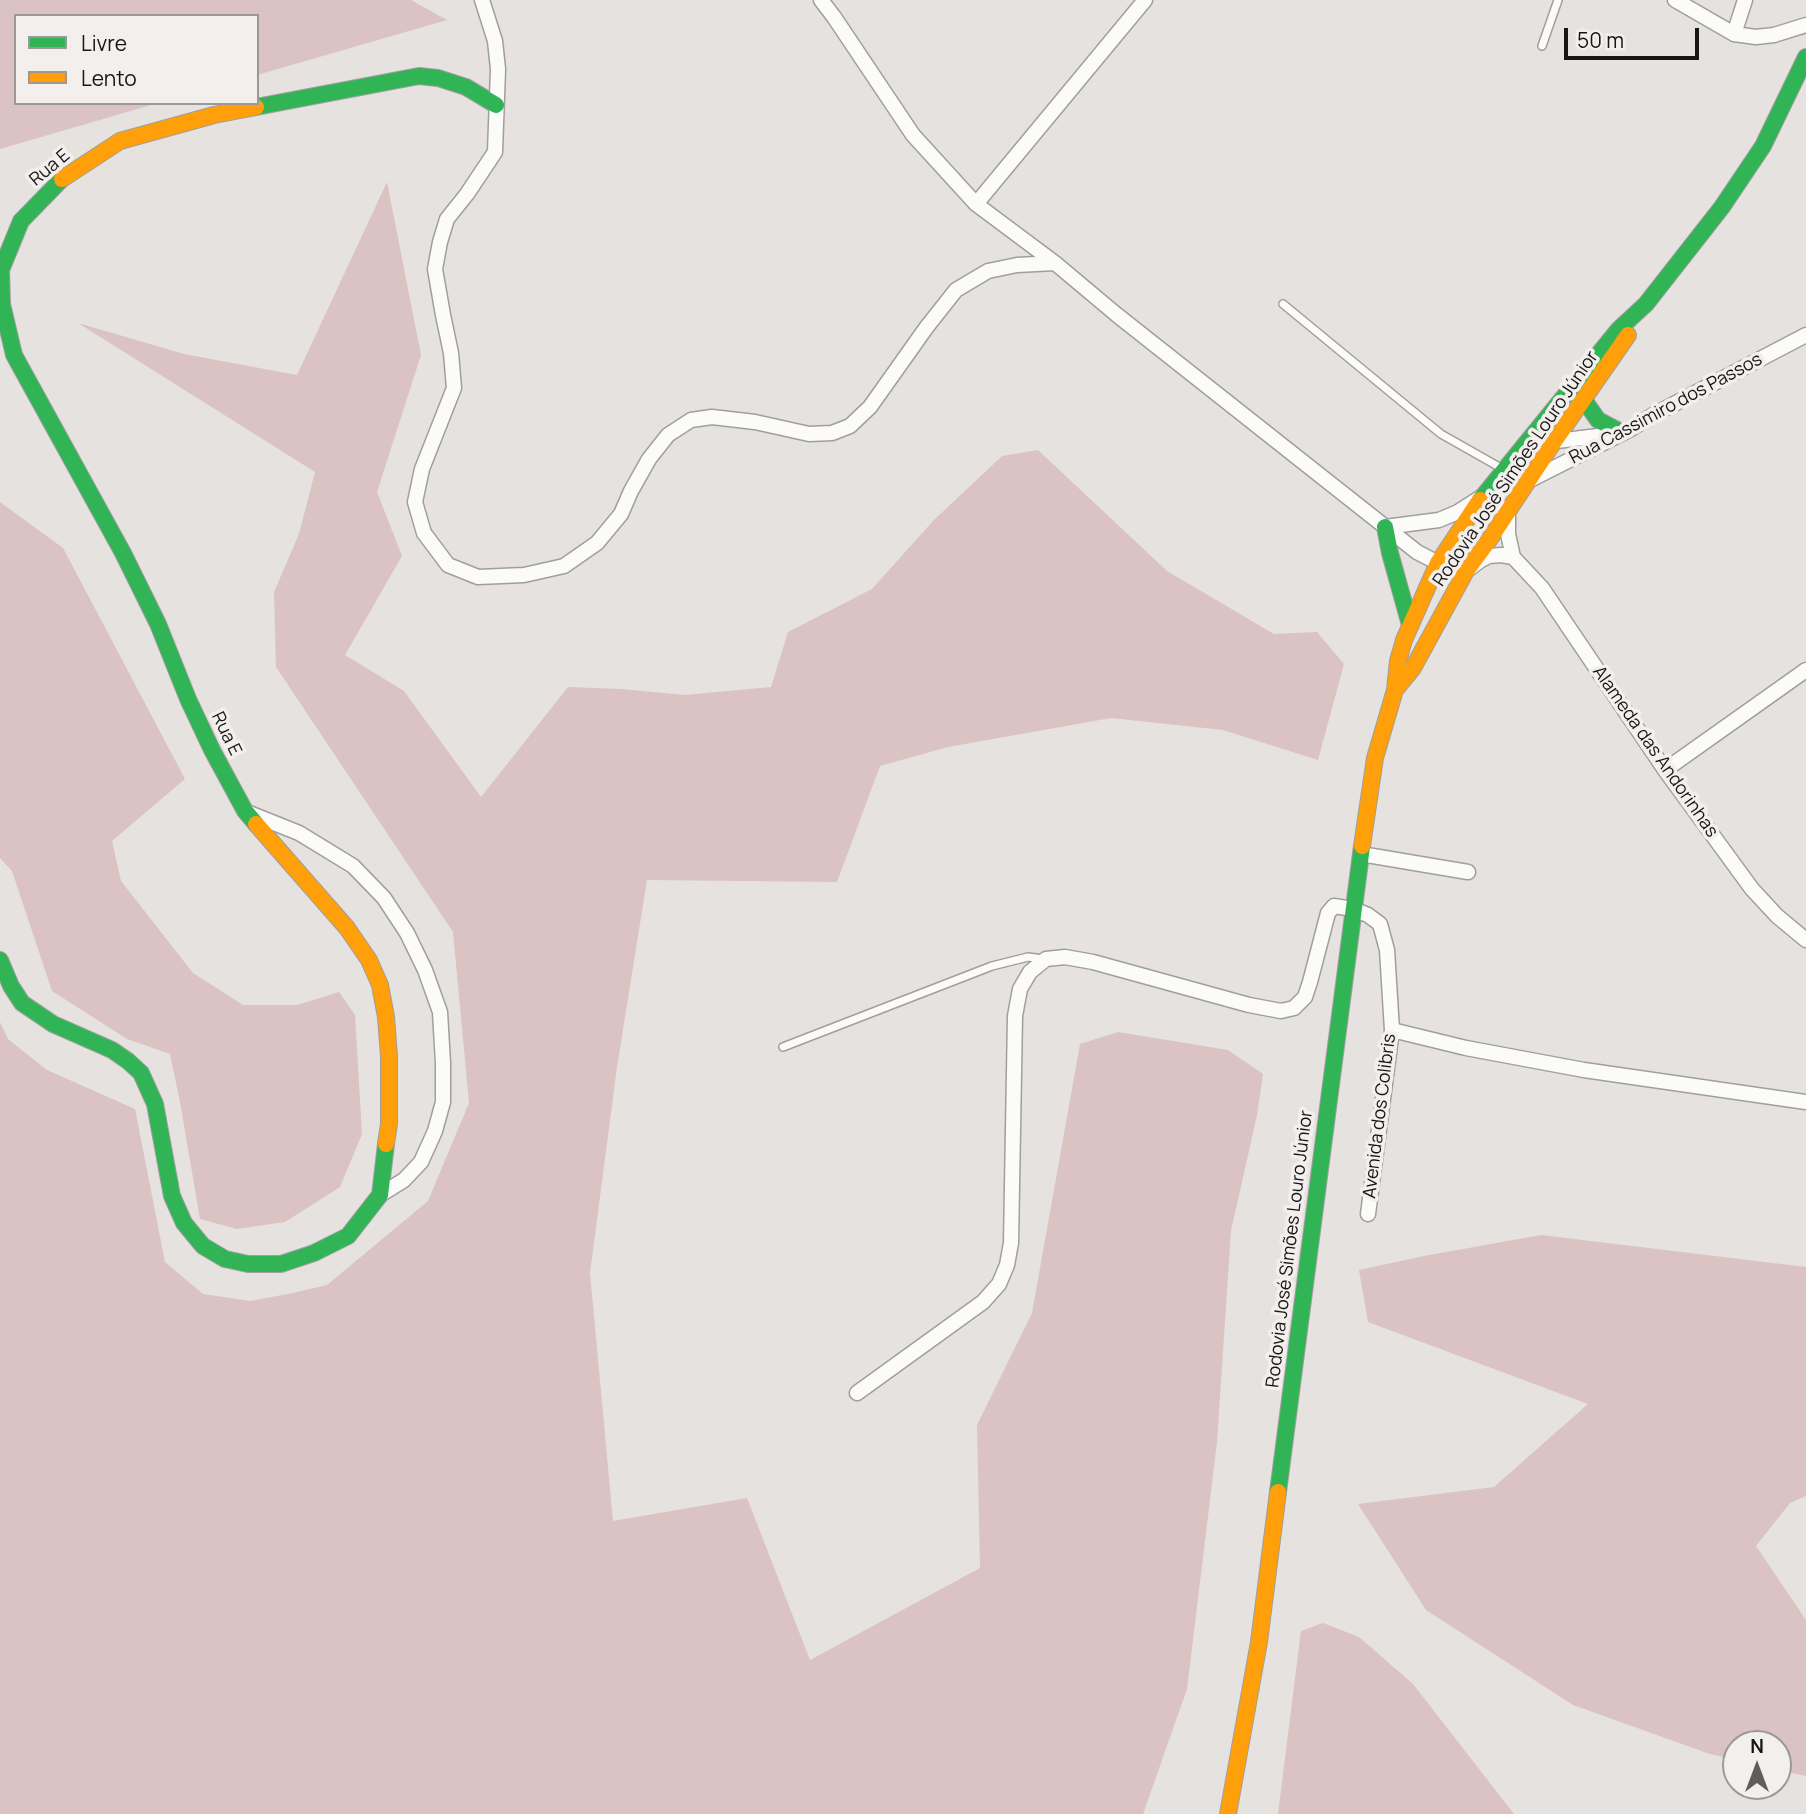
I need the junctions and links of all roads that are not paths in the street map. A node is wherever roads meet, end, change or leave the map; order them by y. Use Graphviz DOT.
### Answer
graph roads {
  1 [pos="482,0"];
  2 [pos="821,0"];
  3 [pos="1146,0"];
  4 [pos="1558,0"];
  5 [pos="1675,0"];
  6 [pos="1745,0"];
  7 [pos="1806,25"];
  8 [pos="1734,34"];
  9 [pos="1542,46"];
  10 [pos="1806,57"];
  11 [pos="496,105"];
  12 [pos="976,204"];
  13 [pos="1055,263"];
  14 [pos="1283,304"];
  15 [pos="1646,304"];
  16 [pos="1806,335"];
  17 [pos="1584,400"];
  18 [pos="1623,430"];
  19 [pos="1553,443"];
  20 [pos="1524,445"];
  21 [pos="1504,470"];
  22 [pos="1527,482"];
  23 [pos="1483,496"];
  24 [pos="1508,512"];
  25 [pos="1385,527"];
  26 [pos="1513,557"];
  27 [pos="1438,563"];
  28 [pos="1466,571"];
  29 [pos="1410,625"];
  30 [pos="1806,670"];
  31 [pos="1395,690"];
  32 [pos="1665,770"];
  33 [pos="245,811"];
  34 [pos="1361,853"];
  35 [pos="1468,872"];
  36 [pos="1353,909"];
  37 [pos="1806,940"];
  38 [pos="1046,959"];
  39 [pos="0,960"];
  40 [pos="1392,1030"];
  41 [pos="783,1047"];
  42 [pos="1806,1102"];
  43 [pos="380,1195"];
  44 [pos="1368,1214"];
  45 [pos="857,1393"];
  46 [pos="1228,1814"];
  1 -- 11 [label="street"];
  2 -- 12 [label="street"];
  3 -- 12 [label="street"];
  4 -- 9 [label="lane"];
  5 -- 8 [label="street"];
  6 -- 8 [label="street"];
  7 -- 8 [label="street"];
  10 -- 15 [label="main road, Rodovia José Simões Louro Júnior"];
  11 -- 13 [label="street"];
  11 -- 33 [label="main road, Rua E"];
  12 -- 13 [label="street"];
  13 -- 25 [label="street"];
  14 -- 21 [label="lane"];
  15 -- 17 [label="main road, Rodovia José Simões Louro Júnior"];
  15 -- 20 [label="main road, Rodovia José Simões Louro Júnior"];
  16 -- 18 [label="street, Rua Cassimiro dos Passos"];
  17 -- 18 [label="main road"];
  17 -- 19 [label="main road, Rodovia José Simões Louro Júnior"];
  18 -- 19 [label="street"];
  18 -- 22 [label="street, Rua Cassimiro dos Passos"];
  19 -- 20 [label="street"];
  19 -- 22 [label="main road, Rodovia José Simões Louro Júnior"];
  20 -- 21 [label="main road, Rodovia José Simões Louro Júnior"];
  21 -- 23 [label="main road, Rodovia José Simões Louro Júnior"];
  22 -- 24 [label="main road, Rodovia José Simões Louro Júnior"];
  23 -- 24 [label="street"];
  23 -- 25 [label="street"];
  23 -- 27 [label="main road, Rodovia José Simões Louro Júnior"];
  24 -- 26 [label="street"];
  24 -- 28 [label="main road, Rodovia José Simões Louro Júnior"];
  25 -- 27 [label="street"];
  25 -- 29 [label="main road"];
  26 -- 28 [label="street"];
  26 -- 32 [label="street, Alameda das Andorinhas"];
  27 -- 28 [label="street"];
  27 -- 29 [label="main road, Rodovia José Simões Louro Júnior"];
  28 -- 31 [label="main road, Rodovia José Simões Louro Júnior"];
  29 -- 31 [label="main road, Rodovia José Simões Louro Júnior"];
  30 -- 32 [label="street"];
  31 -- 34 [label="main road, Rodovia José Simões Louro Júnior"];
  32 -- 37 [label="street, Alameda das Andorinhas"];
  33 -- 43 [label="main road, Rua E"];
  33 -- 43 [label="street"];
  34 -- 35 [label="street"];
  34 -- 36 [label="main road, Rodovia José Simões Louro Júnior"];
  36 -- 38 [label="street"];
  36 -- 40 [label="street, Avenida dos Colibris"];
  36 -- 46 [label="main road, Rodovia José Simões Louro Júnior"];
  38 -- 41 [label="lane"];
  38 -- 45 [label="street"];
  39 -- 43 [label="main road, Rua E"];
  40 -- 42 [label="street"];
  40 -- 44 [label="street, Avenida dos Colibris"];
}
